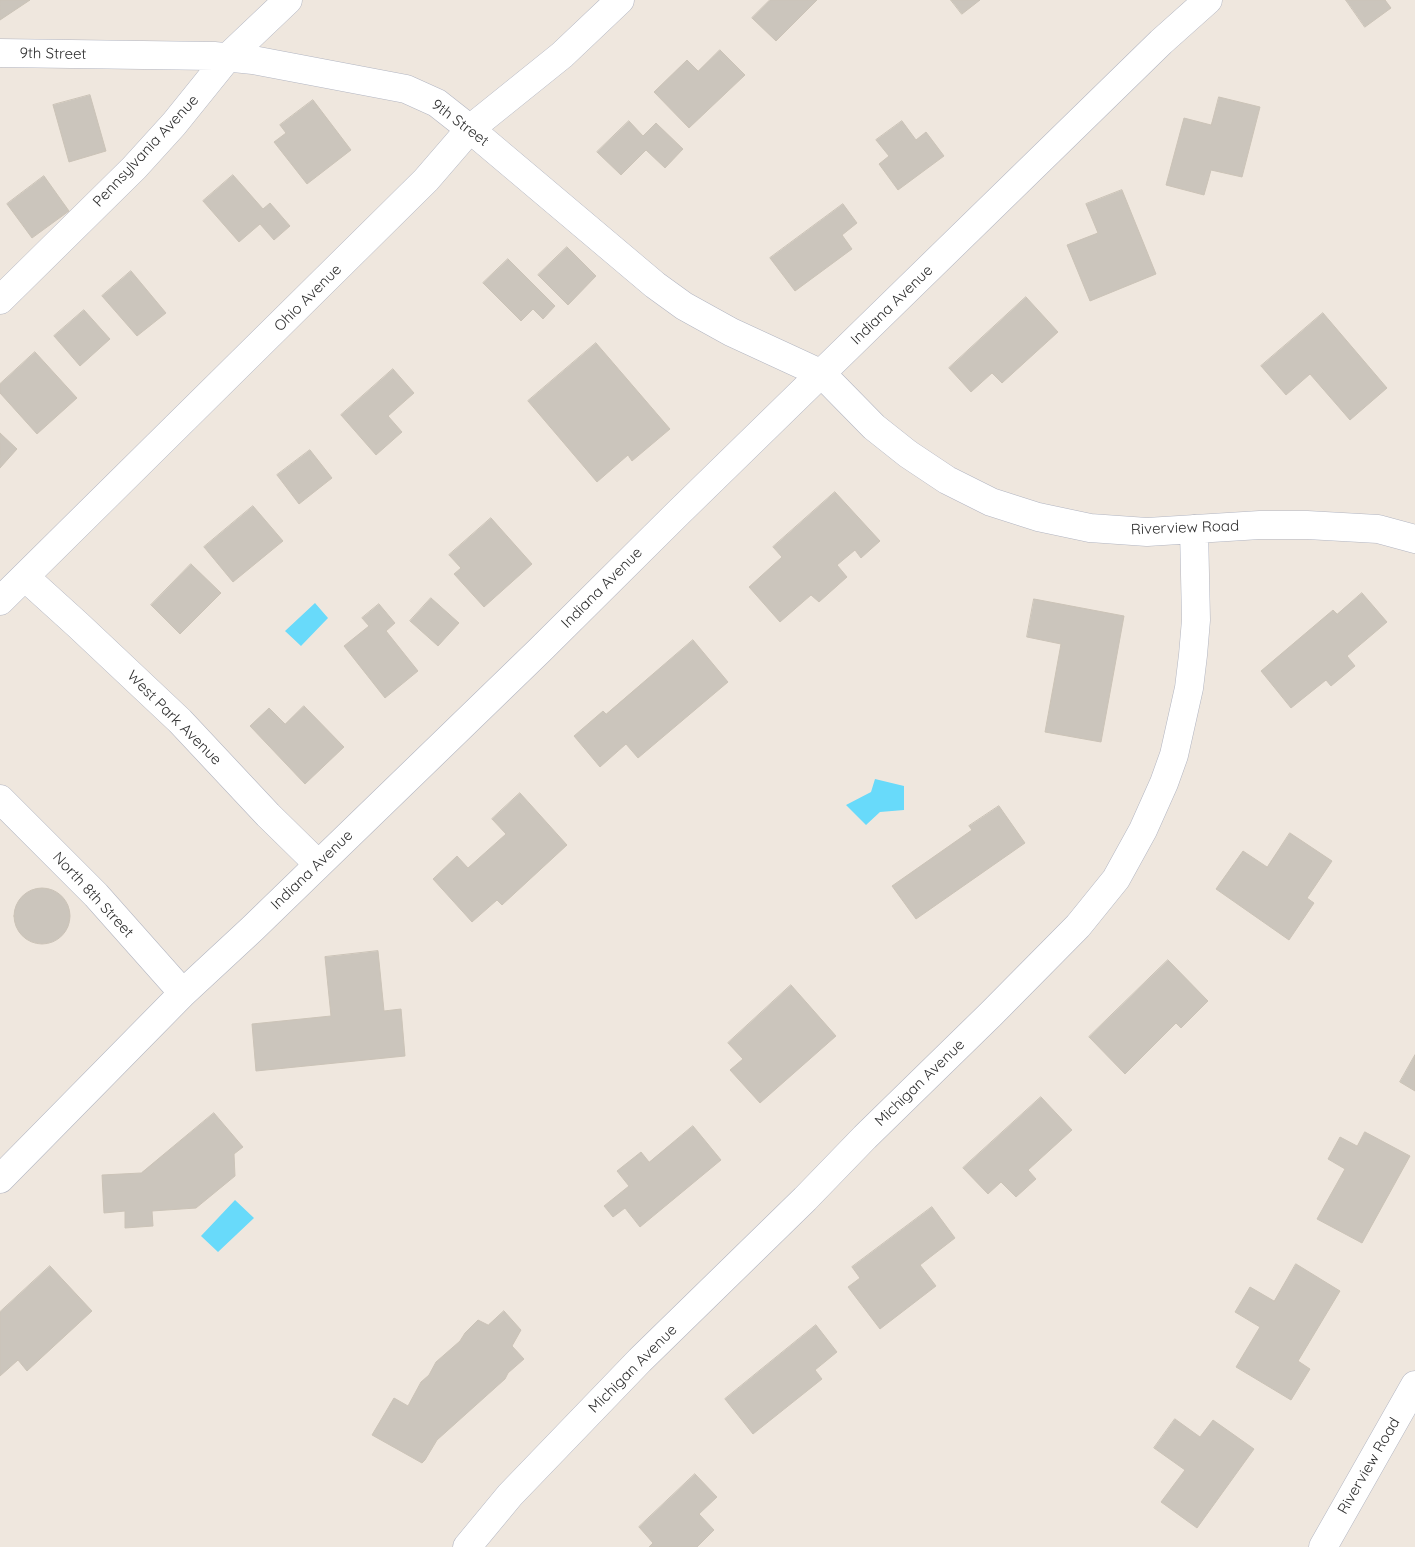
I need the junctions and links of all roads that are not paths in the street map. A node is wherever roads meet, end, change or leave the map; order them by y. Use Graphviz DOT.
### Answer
graph roads {
  1 [pos="288,0"];
  2 [pos="620,0"];
  3 [pos="1208,0"];
  4 [pos="0,53"];
  5 [pos="228,57"];
  6 [pos="470,129"];
  7 [pos="0,300"];
  8 [pos="822,374"];
  9 [pos="1194,529"];
  10 [pos="1415,539"];
  11 [pos="24,577"];
  12 [pos="0,601"];
  13 [pos="0,799"];
  14 [pos="318,864"];
  15 [pos="183,993"];
  16 [pos="0,1179"];
  17 [pos="1415,1385"];
  18 [pos="468,1547"];
  19 [pos="1323,1547"];
  1 -- 5 [label="street, Pennsylvania Avenue"];
  2 -- 6 [label="street, Ohio Avenue"];
  3 -- 8 [label="street, Indiana Avenue"];
  4 -- 5 [label="street, 9th Street"];
  5 -- 6 [label="street, 9th Street"];
  5 -- 7 [label="street, Pennsylvania Avenue"];
  6 -- 8 [label="street, 9th Street"];
  6 -- 11 [label="street, Ohio Avenue"];
  8 -- 9 [label="street, Riverview Road"];
  8 -- 14 [label="street, Indiana Avenue"];
  9 -- 10 [label="street, Riverview Road"];
  9 -- 18 [label="street, Michigan Avenue"];
  11 -- 12 [label="street, Ohio Avenue"];
  11 -- 14 [label="street, West Park Avenue"];
  13 -- 15 [label="street, North 8th Street"];
  14 -- 15 [label="street, Indiana Avenue"];
  15 -- 16 [label="street, Indiana Avenue"];
  17 -- 19 [label="street, Riverview Road"];
}
